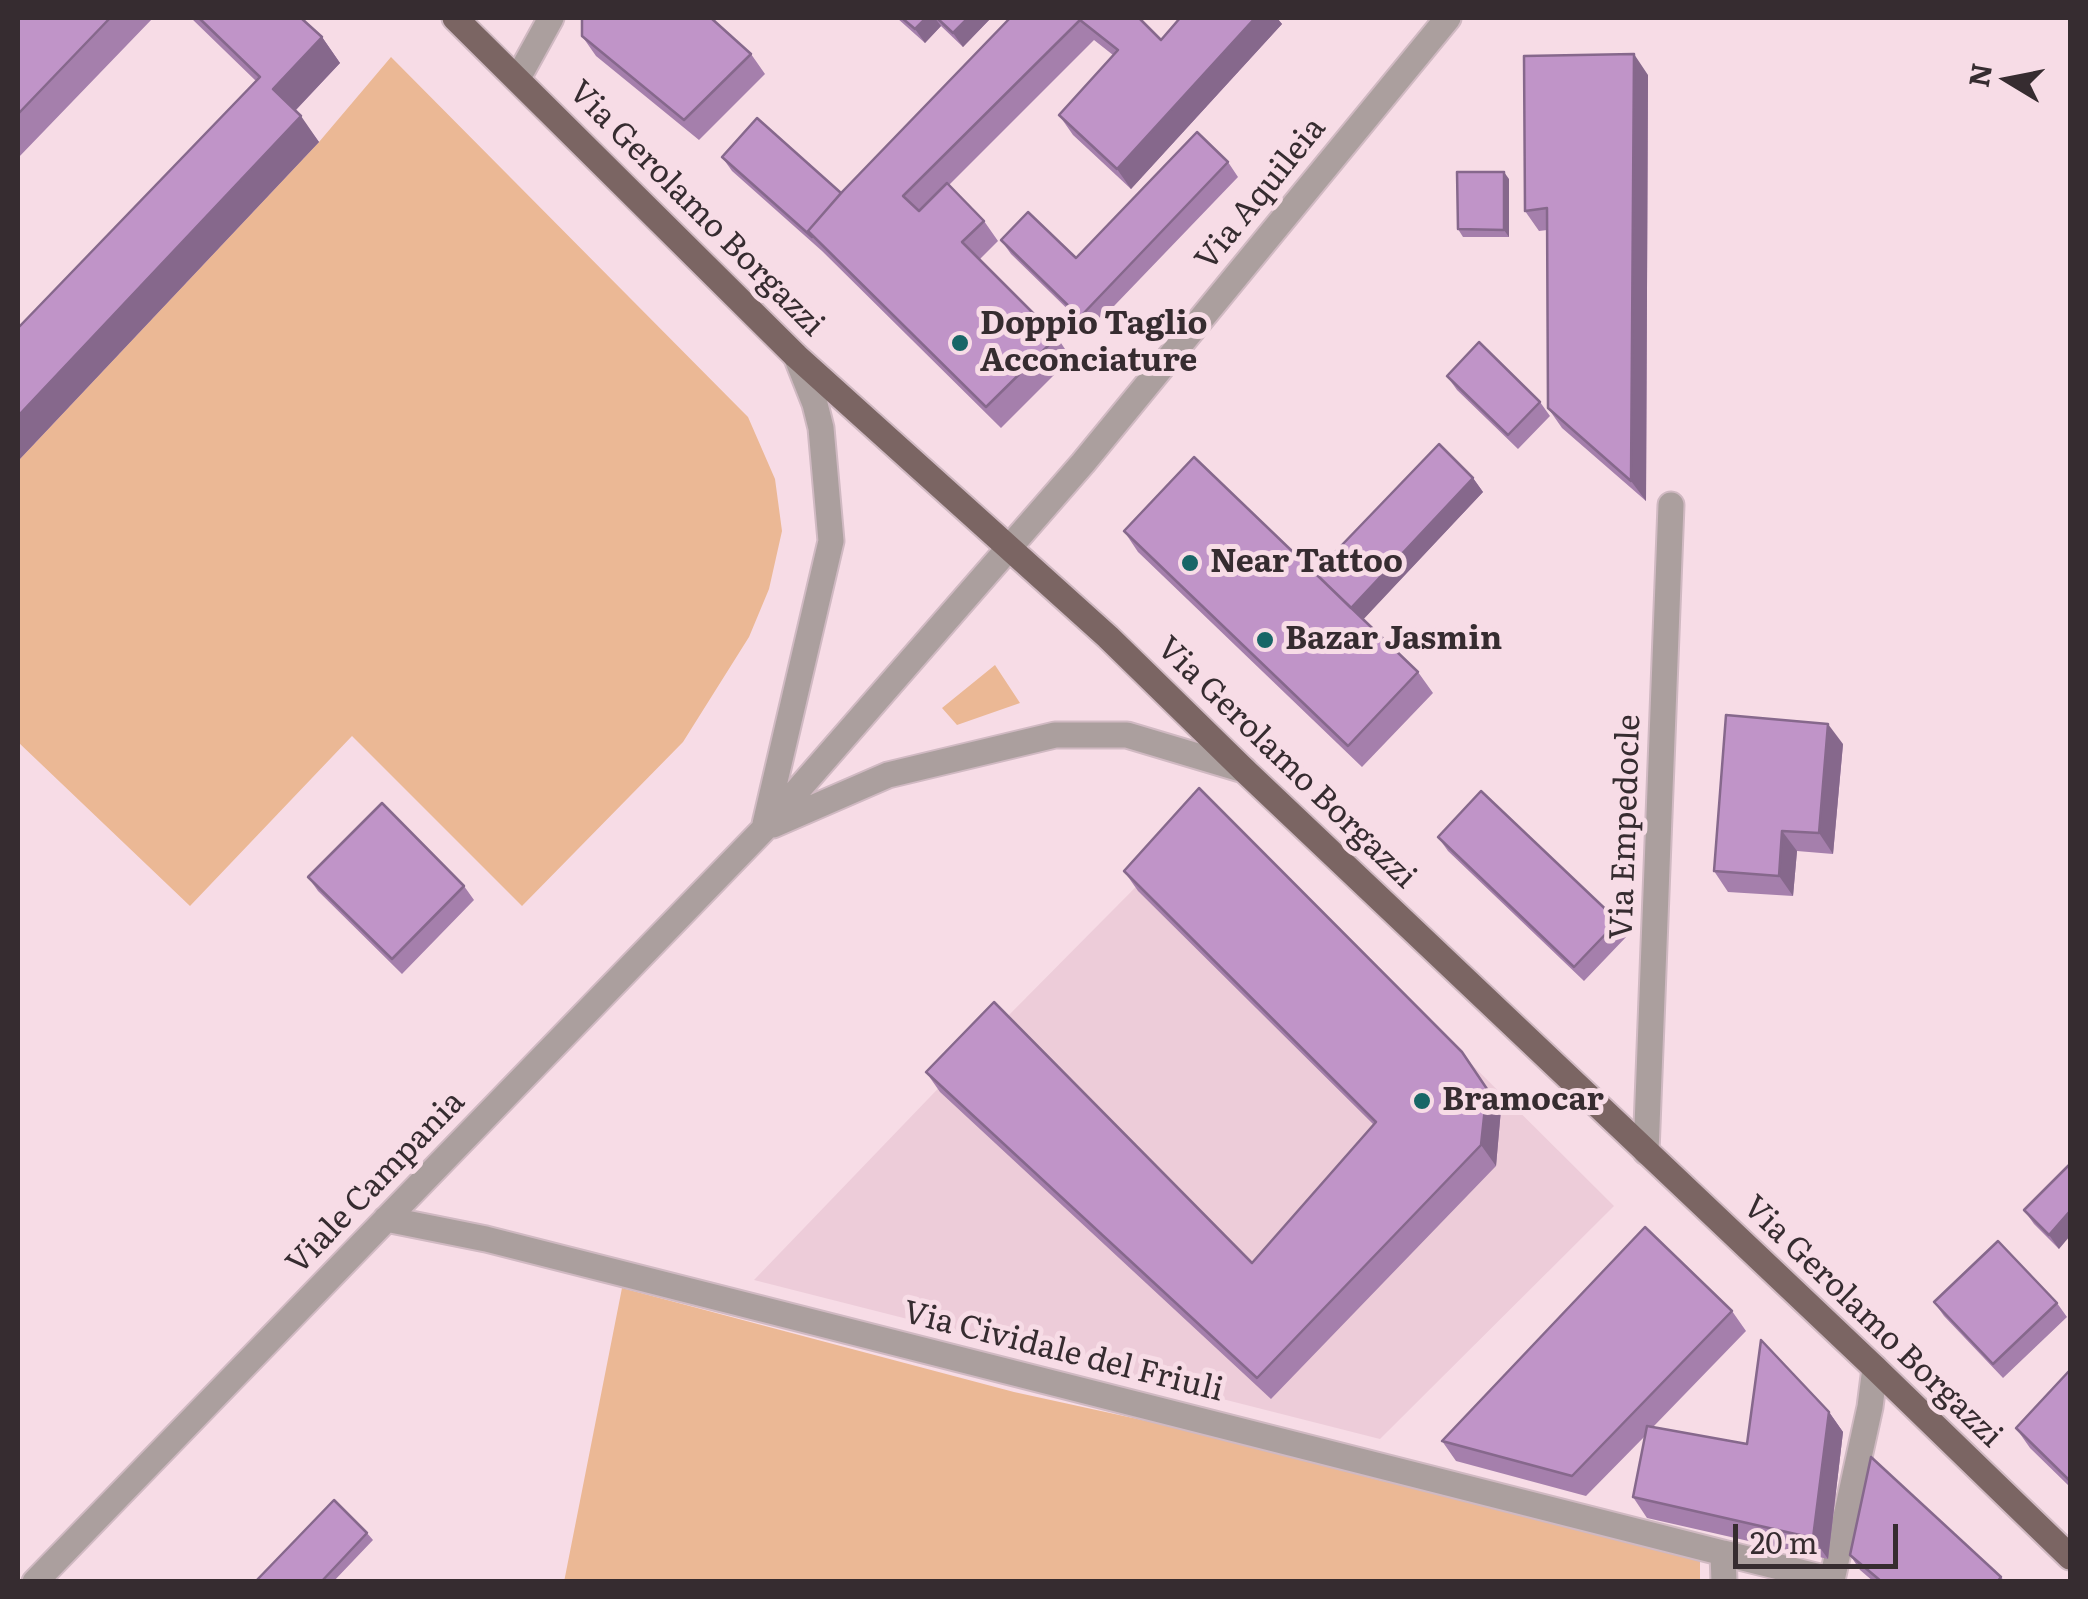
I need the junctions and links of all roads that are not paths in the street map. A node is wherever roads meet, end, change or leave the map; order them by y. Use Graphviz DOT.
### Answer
graph roads {
  1 [pos="455,18"];
  2 [pos="551,18"];
  3 [pos="1448,18"];
  4 [pos="518,78"];
  5 [pos="796,356"];
  6 [pos="1671,504"];
  7 [pos="1008,549"];
  8 [pos="1244,770"];
  9 [pos="764,829"];
  10 [pos="1646,1152"];
  11 [pos="386,1219"];
  12 [pos="1875,1368"];
  13 [pos="1723,1553"];
  14 [pos="2070,1557"];
  15 [pos="35,1582"];
  16 [pos="1724,1582"];
  1 -- 4 [label="main road, Via Gerolamo Borgazzi"];
  2 -- 4 [label="street"];
  3 -- 7 [label="street, Via Aquileia"];
  4 -- 5 [label="main road, Via Gerolamo Borgazzi"];
  5 -- 7 [label="main road, Via Gerolamo Borgazzi"];
  5 -- 9 [label="street"];
  6 -- 10 [label="street, Via Empedocle"];
  7 -- 8 [label="main road, Via Gerolamo Borgazzi"];
  7 -- 9 [label="street, Viale Campania"];
  8 -- 9 [label="street, Viale Campania"];
  8 -- 10 [label="main road, Via Gerolamo Borgazzi"];
  9 -- 11 [label="street, Viale Campania"];
  10 -- 12 [label="main road, Via Gerolamo Borgazzi"];
  11 -- 13 [label="street, Via Cividale del Friuli"];
  11 -- 15 [label="street, Viale Campania"];
  12 -- 13 [label="street, Via Cividale del Friuli"];
  12 -- 14 [label="main road, Via Gerolamo Borgazzi"];
  13 -- 16 [label="street"];
}
